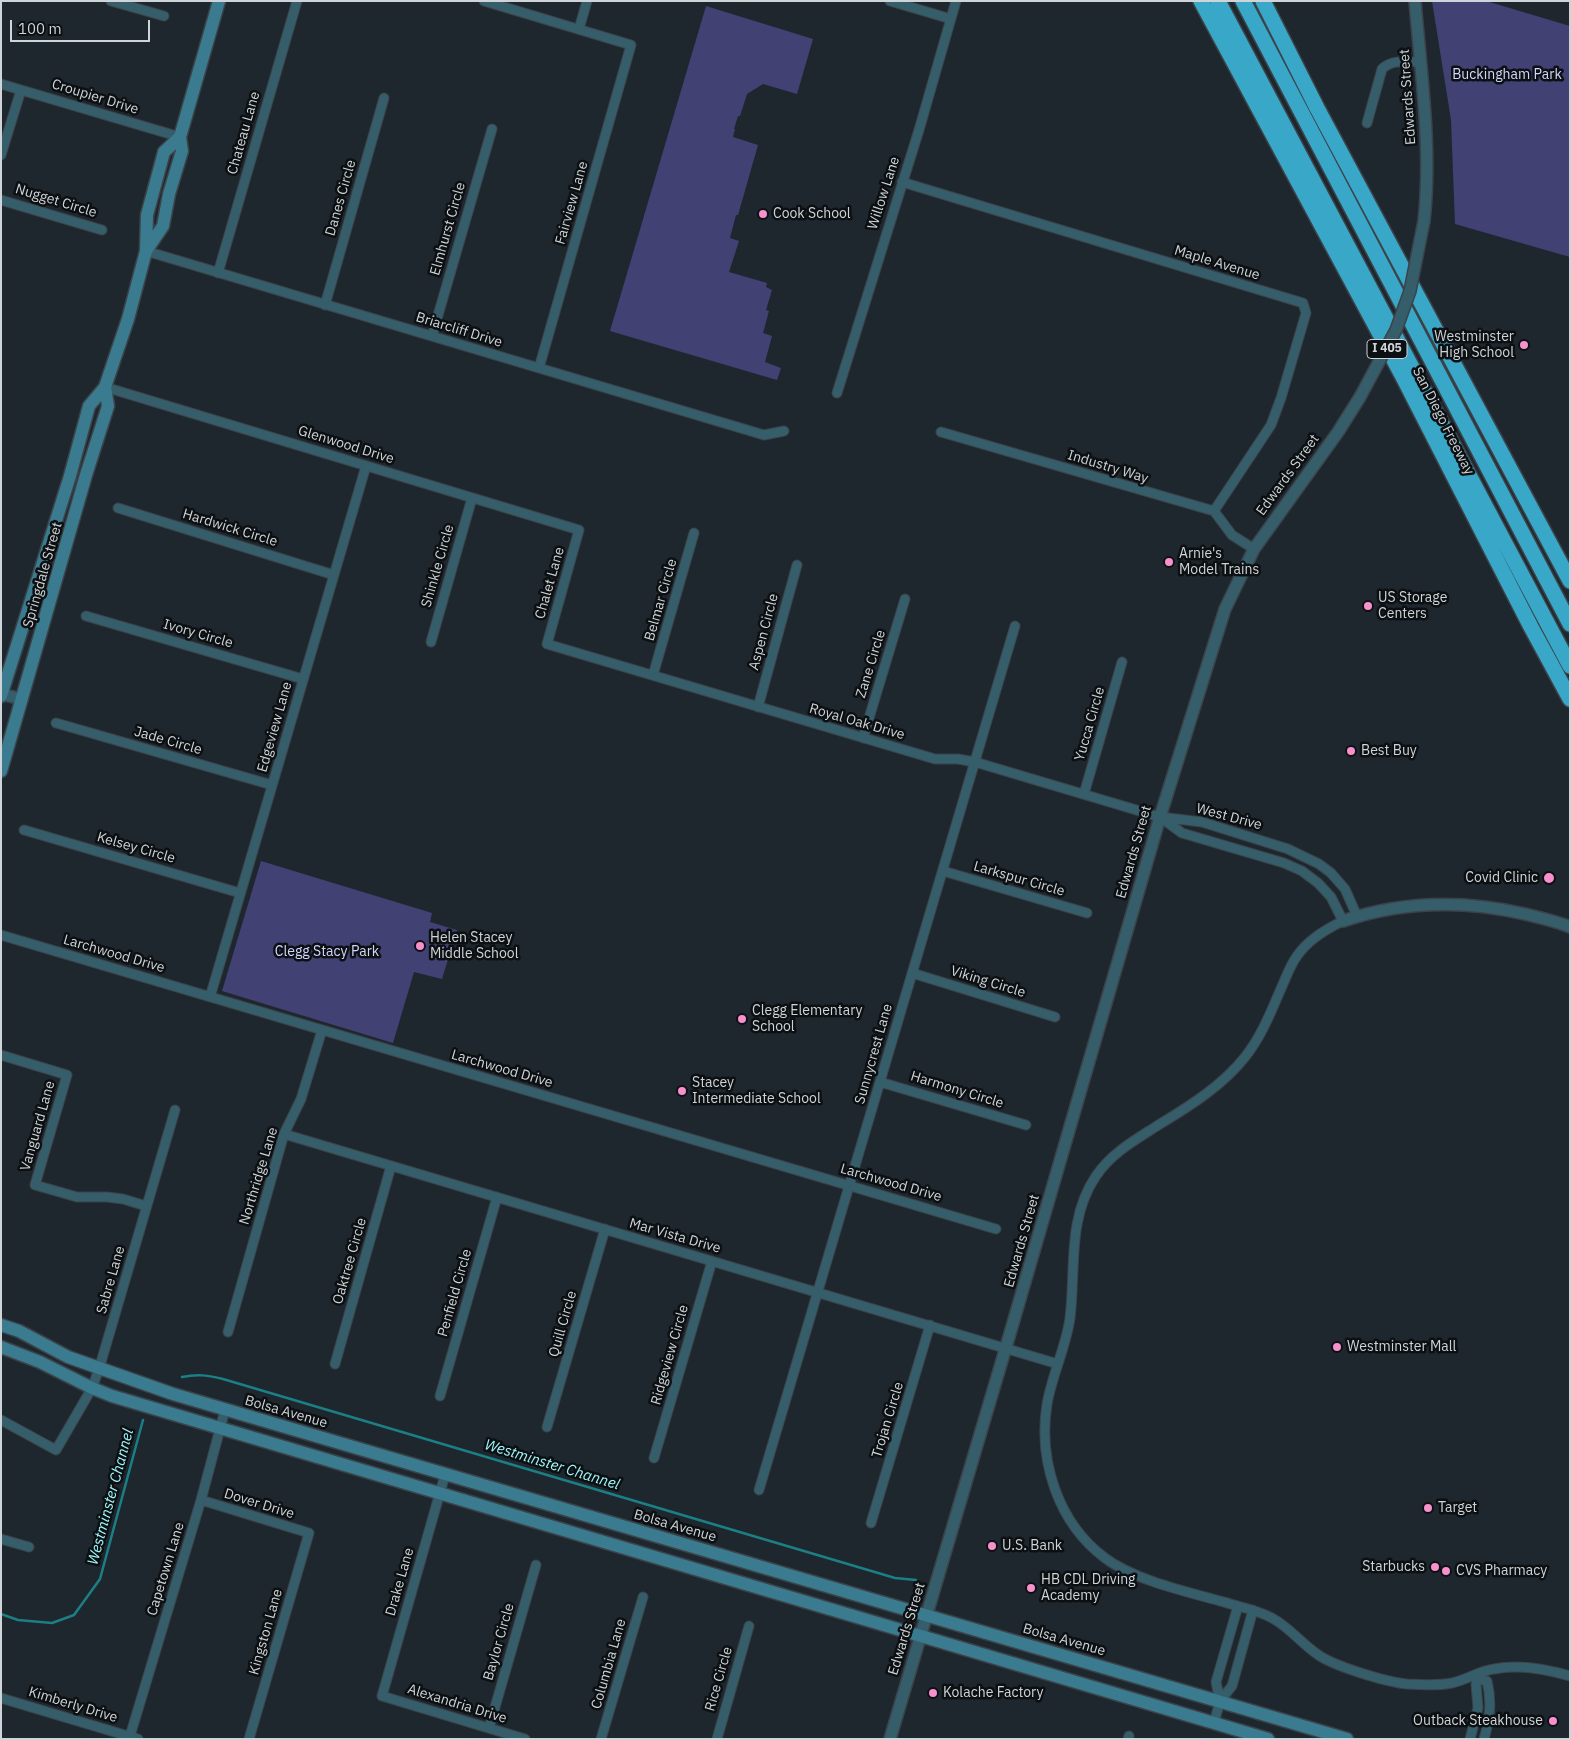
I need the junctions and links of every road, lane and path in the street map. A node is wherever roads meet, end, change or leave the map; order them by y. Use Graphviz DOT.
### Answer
graph roads {
  1 [pos="111,1"];
  2 [pos="219,1"];
  3 [pos="296,1"];
  4 [pos="484,1"];
  5 [pos="587,1"];
  6 [pos="890,1"];
  7 [pos="956,1"];
  8 [pos="1201,1"];
  9 [pos="1218,1"];
  10 [pos="1243,1"];
  11 [pos="1263,1"];
  12 [pos="1415,1"];
  13 [pos="164,16"];
  14 [pos="951,19"];
  15 [pos="579,29"];
  16 [pos="1420,62"];
  17 [pos="1,84"];
  18 [pos="21,90"];
  19 [pos="384,98"];
  20 [pos="1367,123"];
  21 [pos="492,129"];
  22 [pos="180,137"];
  23 [pos="1,155"];
  24 [pos="902,182"];
  25 [pos="1,200"];
  26 [pos="102,230"];
  27 [pos="146,251"];
  28 [pos="218,273"];
  29 [pos="325,305"];
  30 [pos="432,336"];
  31 [pos="539,368"];
  32 [pos="105,387"];
  33 [pos="837,393"];
  34 [pos="83,428"];
  35 [pos="784,431"];
  36 [pos="941,432"];
  37 [pos="96,444"];
  38 [pos="366,466"];
  39 [pos="472,498"];
  40 [pos="118,508"];
  41 [pos="1214,511"];
  42 [pos="579,530"];
  43 [pos="694,533"];
  44 [pos="1254,549"];
  45 [pos="797,565"];
  46 [pos="334,575"];
  47 [pos="1570,581"];
  48 [pos="905,599"];
  49 [pos="86,616"];
  50 [pos="1570,624"];
  51 [pos="1015,626"];
  52 [pos="431,642"];
  53 [pos="547,644"];
  54 [pos="1122,662"];
  55 [pos="1570,666"];
  56 [pos="653,676"];
  57 [pos="303,679"];
  58 [pos="1,695"];
  59 [pos="22,699"];
  60 [pos="1570,699"];
  61 [pos="758,707"];
  62 [pos="56,723"];
  63 [pos="863,738"];
  64 [pos="975,762"];
  65 [pos="1,771"];
  66 [pos="272,786"];
  67 [pos="1084,794"];
  68 [pos="1160,817"];
  69 [pos="24,830"];
  70 [pos="942,871"];
  71 [pos="240,893"];
  72 [pos="1087,914"];
  73 [pos="1357,916"];
  74 [pos="1343,921"];
  75 [pos="1570,927"];
  76 [pos="1,935"];
  77 [pos="912,973"];
  78 [pos="210,997"];
  79 [pos="1055,1017"];
  80 [pos="322,1030"];
  81 [pos="1,1055"];
  82 [pos="880,1082"];
  83 [pos="175,1110"];
  84 [pos="1026,1125"];
  85 [pos="284,1134"];
  86 [pos="391,1166"];
  87 [pos="849,1186"];
  88 [pos="497,1197"];
  89 [pos="146,1206"];
  90 [pos="605,1229"];
  91 [pos="996,1229"];
  92 [pos="712,1261"];
  93 [pos="818,1292"];
  94 [pos="1,1325"];
  95 [pos="930,1325"];
  96 [pos="228,1332"];
  97 [pos="1,1347"];
  98 [pos="1006,1348"];
  99 [pos="335,1364"];
  100 [pos="1058,1364"];
  101 [pos="99,1370"];
  102 [pos="92,1388"];
  103 [pos="440,1396"];
  104 [pos="225,1410"];
  105 [pos="1,1420"];
  106 [pos="547,1427"];
  107 [pos="220,1428"];
  108 [pos="654,1458"];
  109 [pos="445,1475"];
  110 [pos="760,1490"];
  111 [pos="440,1494"];
  112 [pos="201,1500"];
  113 [pos="871,1523"];
  114 [pos="309,1533"];
  115 [pos="1,1539"];
  116 [pos="29,1547"];
  117 [pos="536,1565"];
  118 [pos="643,1597"];
  119 [pos="1238,1606"];
  120 [pos="1253,1610"];
  121 [pos="927,1615"];
  122 [pos="748,1626"];
  123 [pos="920,1636"];
  124 [pos="1478,1676"];
  125 [pos="1570,1676"];
  126 [pos="382,1696"];
  127 [pos="1,1698"];
  128 [pos="1220,1701"];
  129 [pos="1214,1723"];
  130 [pos="489,1728"];
  131 [pos="134,1738"];
  132 [pos="249,1739"];
  133 [pos="525,1739"];
  134 [pos="602,1739"];
  135 [pos="717,1739"];
  136 [pos="890,1739"];
  137 [pos="1268,1739"];
  138 [pos="1347,1739"];
  139 [pos="1470,1739"];
  140 [pos="1484,1739"];
  1 -- 13 [label="street"];
  2 -- 22 [label="main road, Springdale Street"];
  3 -- 28 [label="street, Chateau Lane"];
  4 -- 15 [label="street"];
  5 -- 15 [label="street"];
  6 -- 14 [label="street"];
  7 -- 14 [label="street, Willow Lane"];
  8 -- 60 [label="highway, San Diego Freeway / I 405"];
  9 -- 55 [label="highway"];
  10 -- 50 [label="highway"];
  11 -- 47 [label="highway"];
  12 -- 16 [label="street, Edwards Street"];
  14 -- 24 [label="street, Willow Lane"];
  15 -- 31 [label="street, Fairview Lane"];
  16 -- 20 [label="street"];
  16 -- 44 [label="street, Edwards Street, bridge"];
  17 -- 18 [label="street, Croupier Drive"];
  18 -- 22 [label="street, Croupier Drive"];
  18 -- 23 [label="street"];
  19 -- 29 [label="street, Danes Circle"];
  21 -- 30 [label="street, Elmhurst Circle"];
  22 -- 27 [label="main road, Springdale Street"];
  22 -- 27 [label="main road, Springdale Street"];
  24 -- 33 [label="street, Willow Lane"];
  24 -- 41 [label="street, Maple Avenue"];
  25 -- 26 [label="street, Nugget Circle"];
  27 -- 28 [label="street, Briarcliff Drive"];
  27 -- 32 [label="main road, Springdale Street"];
  28 -- 29 [label="street, Briarcliff Drive"];
  29 -- 30 [label="street, Briarcliff Drive"];
  30 -- 31 [label="street, Briarcliff Drive"];
  31 -- 35 [label="street, Briarcliff Drive"];
  32 -- 34 [label="main road, Springdale Street"];
  32 -- 37 [label="main road, Springdale Street"];
  32 -- 38 [label="street, Glenwood Drive"];
  34 -- 37 [label="main road"];
  34 -- 58 [label="main road, Springdale Street"];
  36 -- 41 [label="street, Industry Way"];
  37 -- 59 [label="main road, Springdale Street"];
  38 -- 39 [label="street, Glenwood Drive"];
  38 -- 46 [label="street, Edgeview Lane"];
  39 -- 42 [label="street, Glenwood Drive"];
  39 -- 52 [label="street, Shinkle Circle"];
  40 -- 46 [label="street, Hardwick Circle"];
  41 -- 44 [label="street"];
  42 -- 53 [label="street, Chalet Lane"];
  43 -- 56 [label="street, Belmar Circle"];
  44 -- 68 [label="street, Edwards Street"];
  45 -- 61 [label="street, Aspen Circle"];
  46 -- 57 [label="street, Edgeview Lane"];
  48 -- 63 [label="street, Zane Circle"];
  49 -- 57 [label="street, Ivory Circle"];
  51 -- 64 [label="street, Sunnycrest Lane"];
  53 -- 56 [label="street, Royal Oak Drive"];
  54 -- 67 [label="street, Yucca Circle"];
  56 -- 61 [label="street, Royal Oak Drive"];
  57 -- 66 [label="street, Edgeview Lane"];
  58 -- 59 [label="street"];
  59 -- 65 [label="main road, Springdale Street"];
  61 -- 63 [label="street, Royal Oak Drive"];
  62 -- 66 [label="street, Jade Circle"];
  63 -- 64 [label="street, Royal Oak Drive"];
  64 -- 67 [label="street, Royal Oak Drive"];
  64 -- 70 [label="street, Sunnycrest Lane"];
  66 -- 71 [label="street, Edgeview Lane"];
  67 -- 68 [label="street, Royal Oak Drive"];
  68 -- 73 [label="street, West Drive"];
  68 -- 74 [label="street, West Drive"];
  68 -- 98 [label="street, Edwards Street"];
  69 -- 71 [label="street, Kelsey Circle"];
  70 -- 72 [label="street, Larkspur Circle"];
  70 -- 77 [label="street, Sunnycrest Lane"];
  71 -- 78 [label="street, Edgeview Lane"];
  73 -- 74 [label="street"];
  73 -- 75 [label="street"];
  74 -- 100 [label="street"];
  76 -- 78 [label="street, Larchwood Drive"];
  77 -- 79 [label="street, Viking Circle"];
  77 -- 82 [label="street, Sunnycrest Lane"];
  78 -- 80 [label="street, Larchwood Drive"];
  80 -- 85 [label="street, Northridge Lane"];
  80 -- 87 [label="street, Larchwood Drive"];
  81 -- 89 [label="street, Vanguard Lane"];
  82 -- 84 [label="street, Harmony Circle"];
  82 -- 87 [label="street, Sunnycrest Lane"];
  83 -- 89 [label="street, Sabre Lane"];
  85 -- 86 [label="street, Mar Vista Drive"];
  85 -- 96 [label="street, Northridge Lane"];
  86 -- 88 [label="street, Mar Vista Drive"];
  86 -- 99 [label="street, Oaktree Circle"];
  87 -- 91 [label="street, Larchwood Drive"];
  87 -- 93 [label="street, Sunnycrest Lane"];
  88 -- 90 [label="street, Mar Vista Drive"];
  88 -- 103 [label="street, Penfield Circle"];
  89 -- 101 [label="street, Sabre Lane"];
  90 -- 92 [label="street, Mar Vista Drive"];
  90 -- 106 [label="street, Quill Circle"];
  92 -- 93 [label="street, Mar Vista Drive"];
  92 -- 108 [label="street, Ridgeview Circle"];
  93 -- 95 [label="street, Mar Vista Drive"];
  93 -- 110 [label="street, Sunnycrest Lane"];
  94 -- 101 [label="main road, Bolsa Avenue"];
  95 -- 98 [label="street, Mar Vista Drive"];
  95 -- 113 [label="street, Trojan Circle"];
  97 -- 102 [label="main road"];
  98 -- 100 [label="street, Mar Vista Drive"];
  98 -- 121 [label="street, Edwards Street"];
  100 -- 119 [label="street"];
  101 -- 102 [label="street, Sabre Lane"];
  101 -- 104 [label="main road, Bolsa Avenue"];
  102 -- 105 [label="street, Sabre Lane"];
  102 -- 107 [label="main road"];
  104 -- 107 [label="street, Capetown Lane"];
  104 -- 109 [label="main road, Bolsa Avenue"];
  107 -- 111 [label="main road"];
  107 -- 112 [label="street, Capetown Lane"];
  109 -- 111 [label="street, Drake Lane"];
  109 -- 121 [label="main road, Bolsa Avenue"];
  111 -- 123 [label="main road"];
  111 -- 126 [label="street, Drake Lane"];
  112 -- 114 [label="street, Dover Drive"];
  112 -- 131 [label="street, Capetown Lane"];
  114 -- 132 [label="street, Kingston Lane"];
  115 -- 116 [label="street"];
  117 -- 130 [label="street, Baylor Circle"];
  118 -- 134 [label="street, Columbia Lane"];
  119 -- 120 [label="street"];
  119 -- 128 [label="street"];
  120 -- 124 [label="street"];
  120 -- 128 [label="street"];
  121 -- 123 [label="street, Edwards Street"];
  121 -- 128 [label="main road, Bolsa Avenue"];
  122 -- 135 [label="street, Rice Circle"];
  123 -- 129 [label="main road"];
  123 -- 136 [label="street, Edwards Street"];
  124 -- 125 [label="street"];
  124 -- 139 [label="street"];
  124 -- 140 [label="street"];
  126 -- 130 [label="street, Alexandria Drive"];
  127 -- 131 [label="street, Kimberly Drive"];
  128 -- 129 [label="street"];
  128 -- 138 [label="main road, Bolsa Avenue"];
  129 -- 137 [label="main road"];
  130 -- 133 [label="street, Alexandria Drive"];
}
